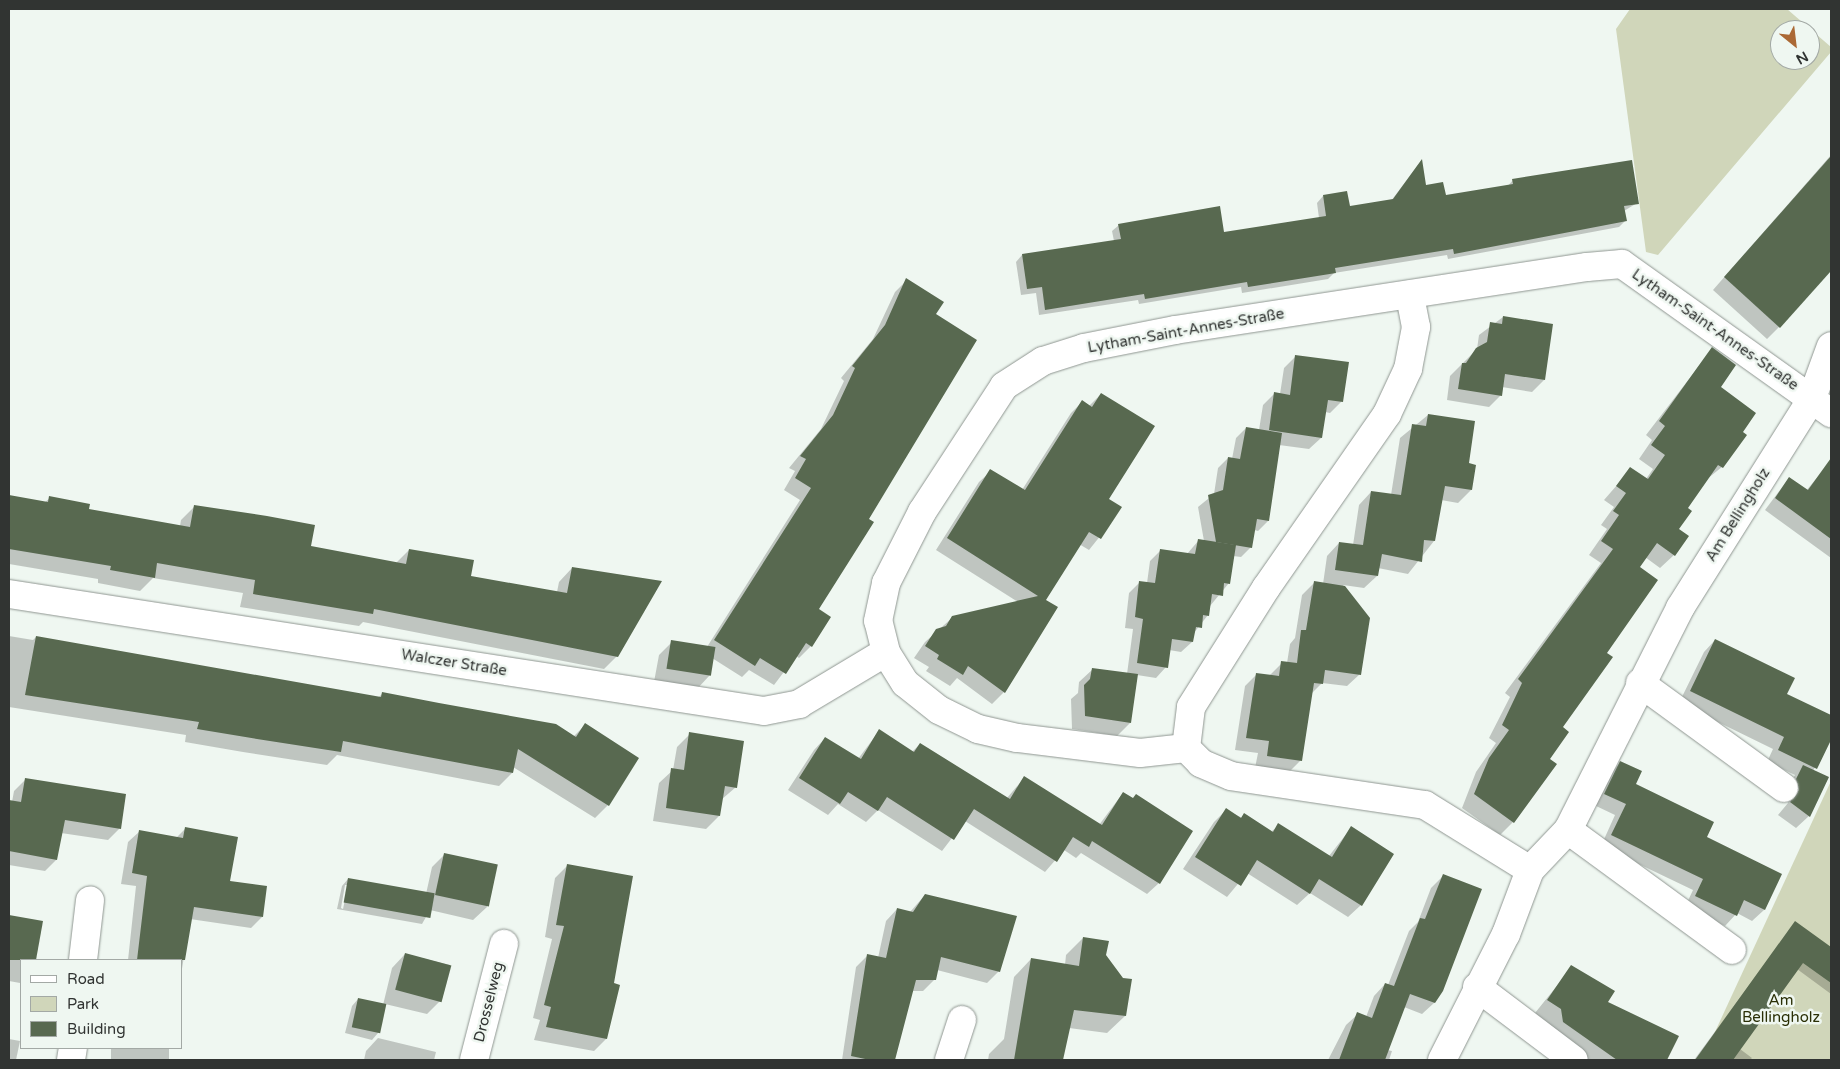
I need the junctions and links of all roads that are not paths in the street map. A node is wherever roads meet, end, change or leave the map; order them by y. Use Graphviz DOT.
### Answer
graph roads {
  1 [pos="1410,294"];
  2 [pos="1831,346"];
  3 [pos="1821,405"];
  4 [pos="9,594"];
  5 [pos="886,652"];
  6 [pos="1640,683"];
  7 [pos="1186,748"];
  8 [pos="1784,788"];
  9 [pos="1568,830"];
  10 [pos="1530,870"];
  11 [pos="90,900"];
  12 [pos="504,944"];
  13 [pos="1732,950"];
  14 [pos="83,959"];
  15 [pos="1477,987"];
  16 [pos="962,1020"];
  17 [pos="474,1060"];
  18 [pos="949,1060"];
  19 [pos="1442,1060"];
  20 [pos="1574,1060"];
  1 -- 3 [label="street, Lytham-Saint-Annes-Straße"];
  1 -- 5 [label="street, Lytham-Saint-Annes-Straße"];
  1 -- 7 [label="street"];
  2 -- 3 [label="street, Am Bellingholz"];
  3 -- 6 [label="street, Am Bellingholz"];
  4 -- 5 [label="street, Walczer Straße"];
  5 -- 7 [label="street, Lytham-Saint-Annes-Straße"];
  6 -- 8 [label="street"];
  6 -- 9 [label="street, Am Bellingholz"];
  7 -- 10 [label="street"];
  9 -- 10 [label="street, Am Bellingholz"];
  9 -- 13 [label="street"];
  10 -- 15 [label="street, Am Bellingholz"];
  11 -- 14 [label="street"];
  12 -- 17 [label="street, Drosselweg"];
  15 -- 19 [label="street, Am Bellingholz"];
  15 -- 20 [label="street"];
  16 -- 18 [label="street"];
}
